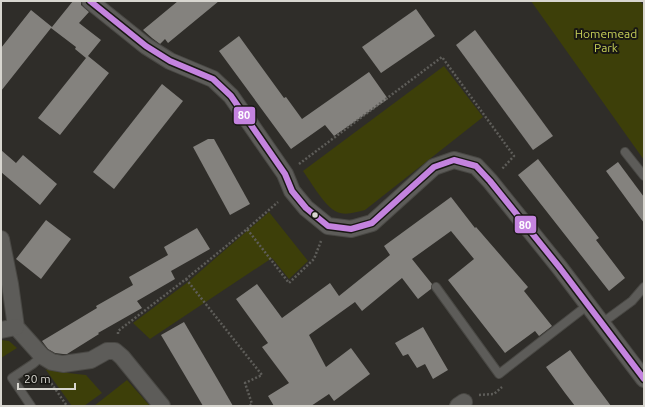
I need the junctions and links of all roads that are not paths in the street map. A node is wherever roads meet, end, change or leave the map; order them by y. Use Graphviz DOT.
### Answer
graph roads {
  1 [pos="90,1"];
  2 [pos="625,152"];
  3 [pos="644,176"];
  4 [pos="1,239"];
  5 [pos="436,287"];
  6 [pos="644,287"];
  7 [pos="588,305"];
  8 [pos="602,323"];
  9 [pos="8,329"];
  10 [pos="39,359"];
  11 [pos="644,379"];
  12 [pos="31,406"];
  13 [pos="162,406"];
  1 -- 7 [label="street"];
  2 -- 3 [label="lane"];
  4 -- 9 [label="street"];
  5 -- 7 [label="lane"];
  6 -- 8 [label="lane"];
  7 -- 8 [label="street"];
  8 -- 11 [label="street"];
  9 -- 10 [label="street"];
  10 -- 12 [label="lane"];
  10 -- 13 [label="street"];
}
